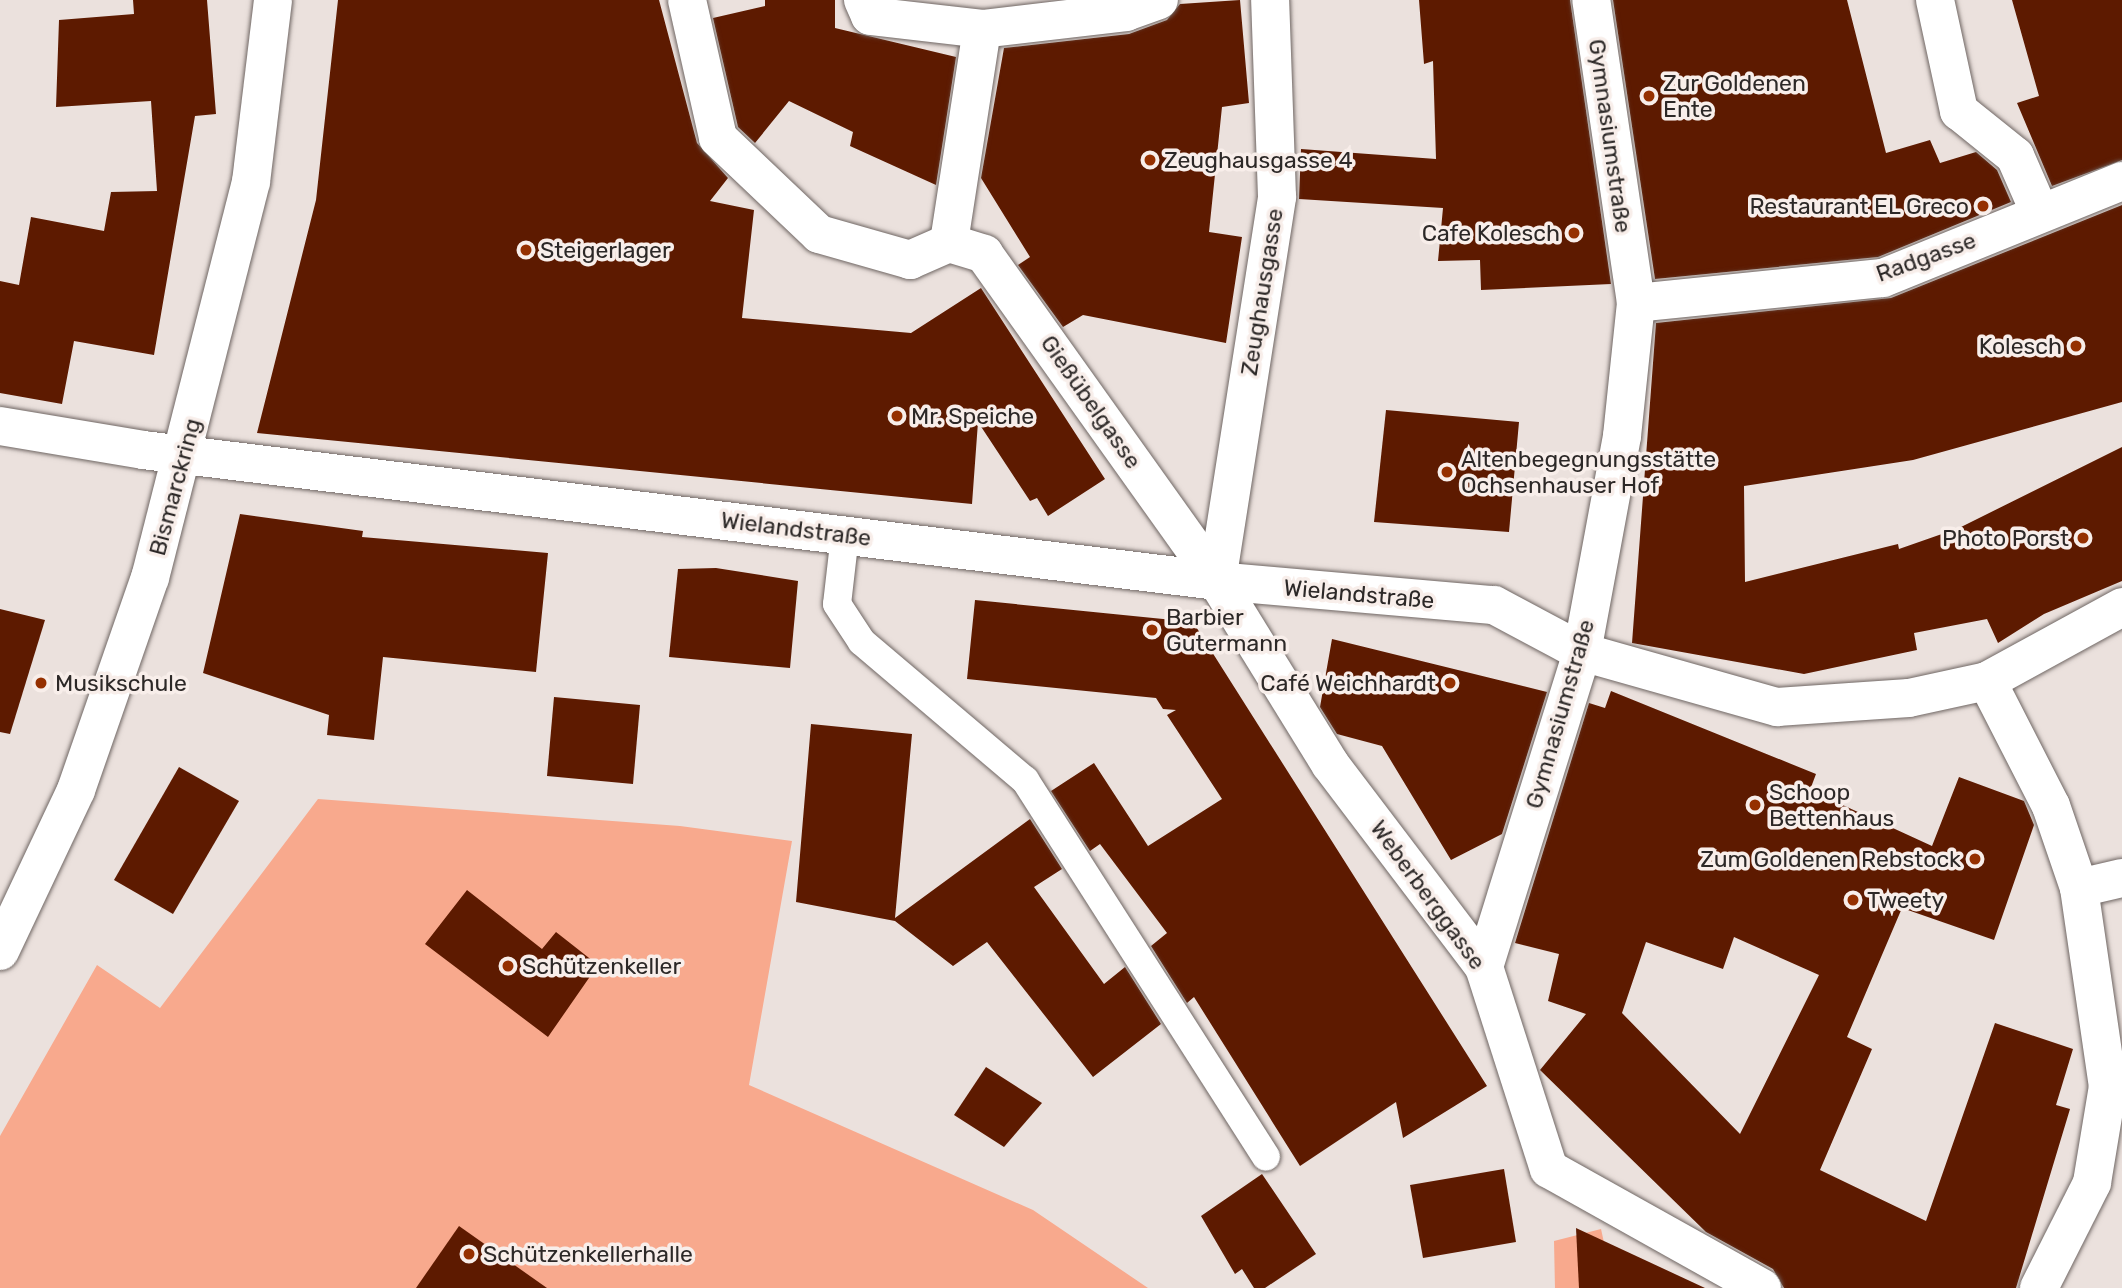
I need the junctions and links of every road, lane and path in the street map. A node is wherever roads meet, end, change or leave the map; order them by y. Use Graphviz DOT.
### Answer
graph roads {
  1 [pos="273,0"];
  2 [pos="687,0"];
  3 [pos="863,0"];
  4 [pos="1159,0"];
  5 [pos="1270,0"];
  6 [pos="1591,0"];
  7 [pos="1935,0"];
  8 [pos="982,29"];
  9 [pos="2122,181"];
  10 [pos="2040,213"];
  11 [pos="948,243"];
  12 [pos="1636,303"];
  13 [pos="0,426"];
  14 [pos="185,454"];
  15 [pos="845,535"];
  16 [pos="1217,581"];
  17 [pos="2122,607"];
  18 [pos="1582,652"];
  19 [pos="1987,681"];
  20 [pos="2122,878"];
  21 [pos="2079,888"];
  22 [pos="0,951"];
  23 [pos="1484,967"];
  24 [pos="2115,1092"];
  25 [pos="1266,1157"];
  26 [pos="1762,1288"];
  27 [pos="2039,1288"];
  1 -- 14 [label="street, Bismarckring"];
  2 -- 11 [label="street"];
  3 -- 8 [label="street"];
  4 -- 8 [label="street"];
  5 -- 16 [label="street, Zeughausgasse"];
  6 -- 12 [label="street, Gymnasiumstraße"];
  7 -- 10 [label="street"];
  8 -- 11 [label="street"];
  9 -- 10 [label="street, Radgasse"];
  10 -- 12 [label="street, Radgasse"];
  11 -- 16 [label="street, Gießübelgasse"];
  12 -- 18 [label="street, Gymnasiumstraße"];
  13 -- 14 [label="street, Wielandstraße"];
  14 -- 15 [label="street, Wielandstraße"];
  14 -- 22 [label="street, Bismarckring"];
  15 -- 16 [label="street, Wielandstraße"];
  15 -- 25 [label="lane"];
  16 -- 18 [label="street, Wielandstraße"];
  16 -- 23 [label="street, Weberberggasse"];
  17 -- 19 [label="street, Wielandstraße"];
  18 -- 19 [label="street, Wielandstraße"];
  18 -- 23 [label="street, Gymnasiumstraße"];
  19 -- 21 [label="street"];
  20 -- 21 [label="street"];
  21 -- 24 [label="street"];
  23 -- 26 [label="street, Weberberggasse"];
  24 -- 27 [label="street"];
}
